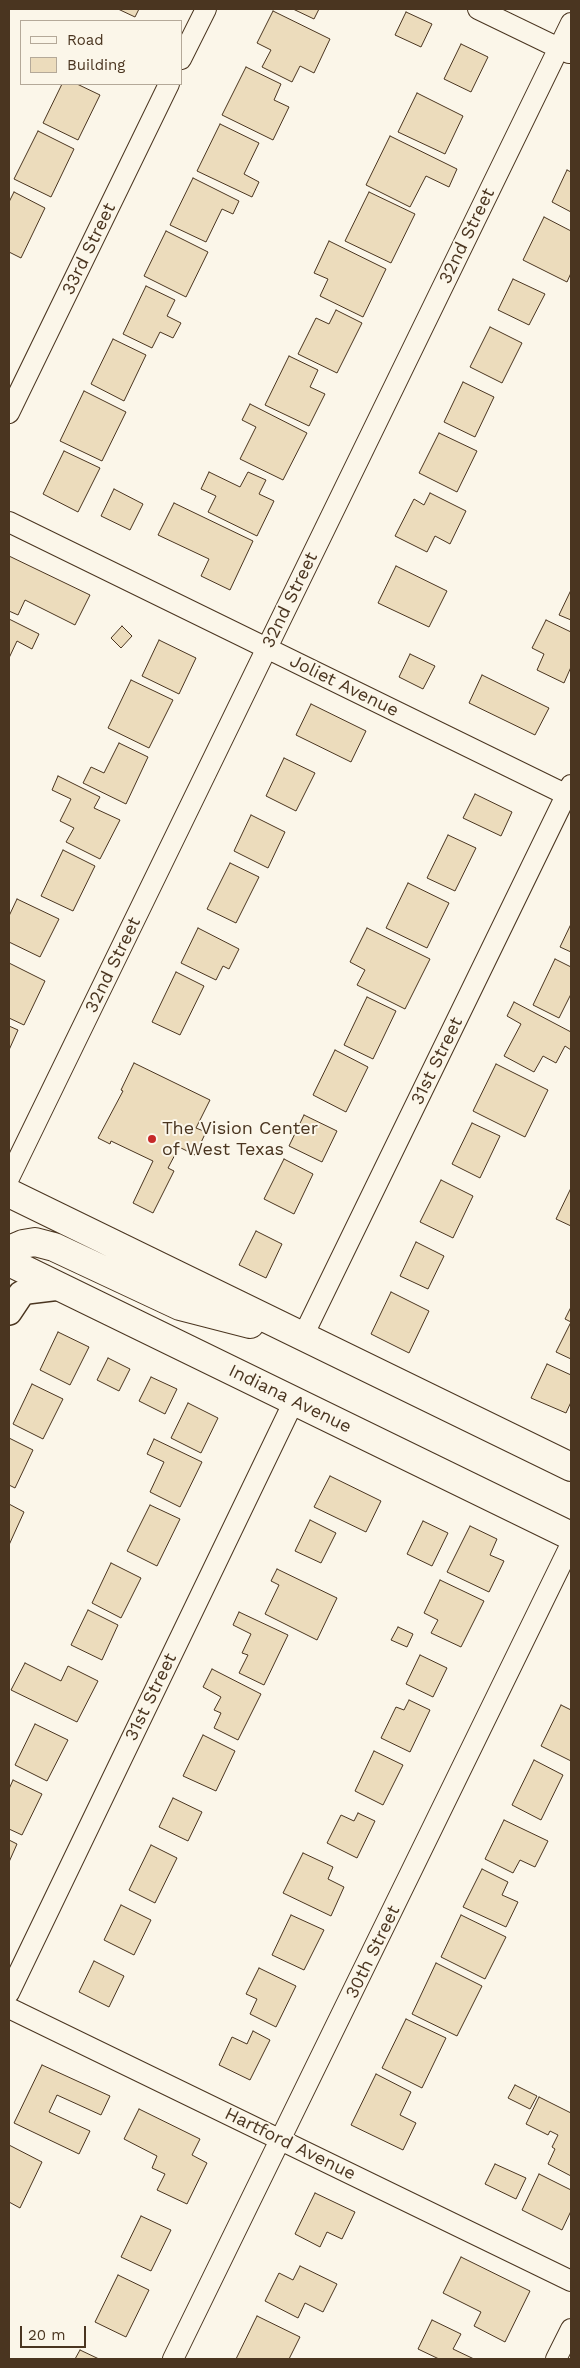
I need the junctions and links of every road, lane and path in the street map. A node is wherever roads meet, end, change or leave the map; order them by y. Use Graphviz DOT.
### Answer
graph roads {
  1 [pos="206,9"];
  2 [pos="478,9"];
  3 [pos="571,23"];
  4 [pos="565,51"];
  5 [pos="182,57"];
  6 [pos="169,85"];
  7 [pos="9,413"];
  8 [pos="9,522"];
  9 [pos="267,648"];
  10 [pos="570,792"];
  11 [pos="9,1178"];
  12 [pos="9,1193"];
  13 [pos="9,1250"];
  14 [pos="9,1262"];
  15 [pos="60,1287"];
  16 [pos="9,1312"];
  17 [pos="303,1336"];
  18 [pos="294,1401"];
  19 [pos="571,1467"];
  20 [pos="571,1536"];
  21 [pos="571,1544"];
  22 [pos="9,1992"];
  23 [pos="9,2008"];
  24 [pos="282,2140"];
  25 [pos="571,2281"];
  26 [pos="571,2329"];
  27 [pos="173,2359"];
  28 [pos="556,2359"];
  1 -- 5 [label="street"];
  2 -- 4 [label="street"];
  3 -- 4 [label="street, 32nd Street"];
  4 -- 9 [label="street, 32nd Street"];
  6 -- 7 [label="street, 33rd Street"];
  8 -- 9 [label="street, Joliet Avenue"];
  9 -- 10 [label="street, Joliet Avenue"];
  9 -- 11 [label="street, 32nd Street"];
  10 -- 17 [label="street, 31st Street"];
  12 -- 17 [label="main road"];
  13 -- 17 [label="main road"];
  14 -- 15 [label="main road, Indiana Avenue"];
  15 -- 16 [label="street"];
  15 -- 18 [label="main road, Indiana Avenue"];
  17 -- 19 [label="main road"];
  18 -- 20 [label="main road, Indiana Avenue"];
  18 -- 22 [label="street, 31st Street"];
  21 -- 24 [label="street, 30th Street"];
  23 -- 24 [label="street, Hartford Avenue"];
  24 -- 25 [label="street, Hartford Avenue"];
  24 -- 27 [label="street, 30th Street"];
  26 -- 28 [label="street"];
}
